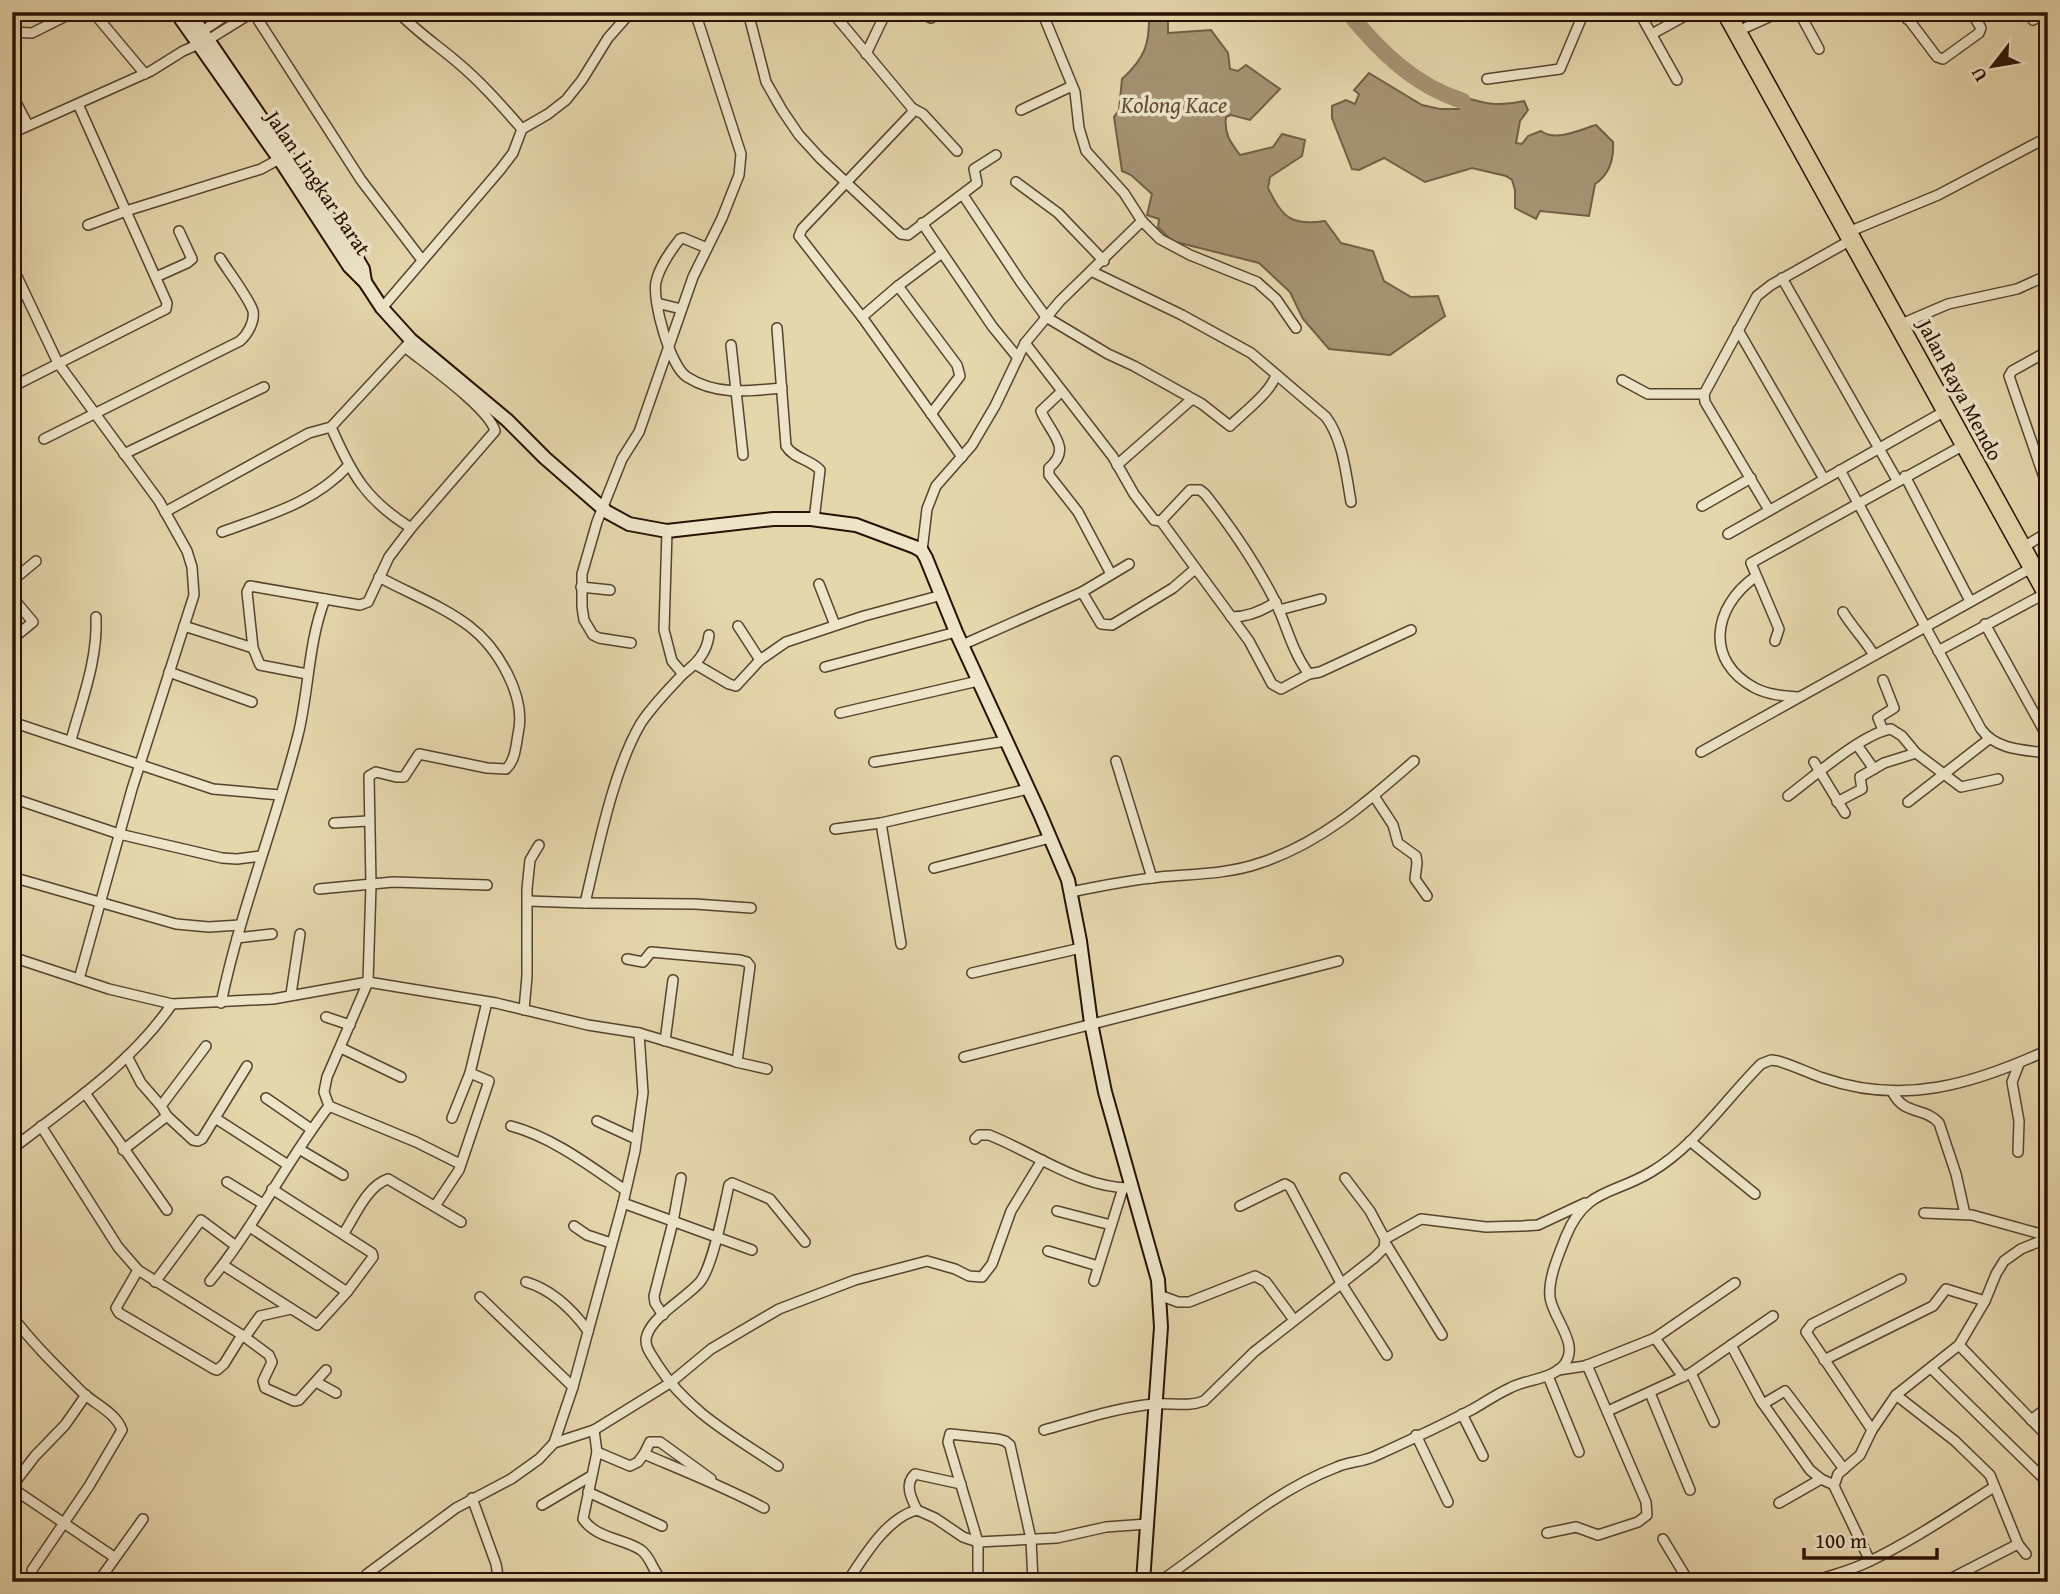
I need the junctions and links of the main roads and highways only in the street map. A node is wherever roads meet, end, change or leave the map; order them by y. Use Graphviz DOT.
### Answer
graph roads {
  1 [pos="1726,12"];
  2 [pos="2047,594"];
  1 -- 2 [label="highway, Jalan Raya Mendo"];
}
